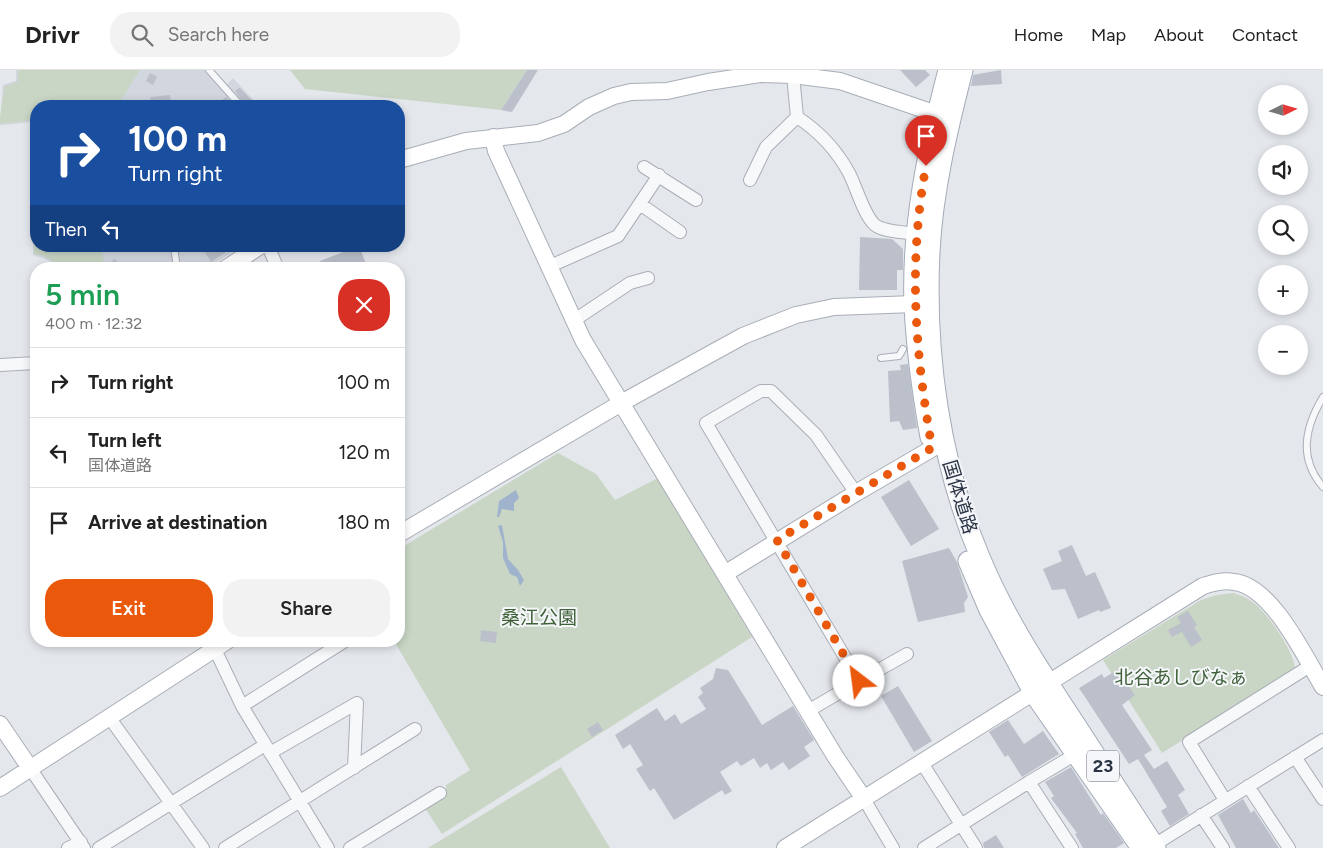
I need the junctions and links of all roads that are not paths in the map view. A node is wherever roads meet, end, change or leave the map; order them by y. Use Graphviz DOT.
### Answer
graph roads {
  1 [pos="209,70"];
  2 [pos="948,70"];
  3 [pos="963,70"];
  4 [pos="793,75"];
  5 [pos="236,100"];
  6 [pos="944,114"];
  7 [pos="797,117"];
  8 [pos="494,137"];
  9 [pos="405,158"];
  10 [pos="644,167"];
  11 [pos="659,175"];
  12 [pos="750,180"];
  13 [pos="696,200"];
  14 [pos="640,204"];
  15 [pos="680,232"];
  16 [pos="916,234"];
  17 [pos="251,252"];
  18 [pos="236,262"];
  19 [pos="548,267"];
  20 [pos="648,278"];
  21 [pos="914,304"];
  22 [pos="573,321"];
  23 [pos="903,349"];
  24 [pos="881,358"];
  25 [pos="30,362"];
  26 [pos="0,365"];
  27 [pos="1323,397"];
  28 [pos="623,402"];
  29 [pos="932,448"];
  30 [pos="1323,487"];
  31 [pos="856,493"];
  32 [pos="405,530"];
  33 [pos="777,540"];
  34 [pos="726,573"];
  35 [pos="214,647"];
  36 [pos="219,647"];
  37 [pos="335,647"];
  38 [pos="907,654"];
  39 [pos="1310,666"];
  40 [pos="859,681"];
  41 [pos="1323,687"];
  42 [pos="1041,689"];
  43 [pos="242,706"];
  44 [pos="808,711"];
  45 [pos="109,717"];
  46 [pos="0,724"];
  47 [pos="415,729"];
  48 [pos="1323,740"];
  49 [pos="267,749"];
  50 [pos="1076,754"];
  51 [pos="1295,757"];
  52 [pos="922,763"];
  53 [pos="30,768"];
  54 [pos="354,768"];
  55 [pos="1029,782"];
  56 [pos="1248,786"];
  57 [pos="0,788"];
  58 [pos="440,793"];
  59 [pos="864,799"];
  60 [pos="1323,799"];
  61 [pos="1225,800"];
  62 [pos="299,802"];
  63 [pos="172,803"];
  64 [pos="1201,815"];
  65 [pos="961,824"];
  66 [pos="82,845"];
  67 [pos="1151,847"];
  68 [pos="68,848"];
  69 [pos="99,848"];
  70 [pos="203,848"];
  71 [pos="225,848"];
  72 [pos="328,848"];
  73 [pos="350,848"];
  74 [pos="785,848"];
  75 [pos="894,848"];
  76 [pos="924,848"];
  77 [pos="976,848"];
  78 [pos="1072,848"];
  79 [pos="1223,848"];
  80 [pos="1288,848"];
  1 -- 5 [label="lane"];
  2 -- 6 [label="main road, 国体道路 / 23"];
  3 -- 6 [label="main road, 国体道路 / 23"];
  4 -- 6 [label="street"];
  4 -- 7 [label="street"];
  4 -- 8 [label="street"];
  6 -- 16 [label="main road, 国体道路 / 23"];
  6 -- 42 [label="main road, 国体道路 / 23"];
  7 -- 12 [label="street"];
  7 -- 16 [label="street"];
  8 -- 9 [label="street"];
  8 -- 19 [label="street"];
  10 -- 11 [label="street"];
  11 -- 13 [label="street"];
  11 -- 14 [label="street"];
  14 -- 15 [label="street"];
  14 -- 19 [label="street"];
  16 -- 21 [label="main road, 国体道路 / 23"];
  17 -- 18 [label="street"];
  19 -- 22 [label="street"];
  20 -- 22 [label="street"];
  21 -- 28 [label="street"];
  21 -- 29 [label="main road, 国体道路 / 23"];
  22 -- 28 [label="street"];
  23 -- 24 [label="lane"];
  25 -- 26 [label="street"];
  27 -- 30 [label="lane"];
  28 -- 32 [label="street"];
  28 -- 34 [label="street"];
  29 -- 31 [label="street"];
  29 -- 42 [label="main road, 国体道路 / 23"];
  31 -- 33 [label="street"];
  31 -- 33 [label="street"];
  33 -- 34 [label="street"];
  33 -- 40 [label="street"];
  34 -- 44 [label="street"];
  35 -- 45 [label="street"];
  36 -- 43 [label="street"];
  37 -- 43 [label="street"];
  38 -- 40 [label="street"];
  39 -- 41 [label="street"];
  39 -- 42 [label="street"];
  39 -- 61 [label="street"];
  40 -- 44 [label="street"];
  42 -- 50 [label="main road, 国体道路 / 23"];
  42 -- 52 [label="street"];
  42 -- 67 [label="main road, 国体道路 / 23"];
  43 -- 49 [label="street"];
  44 -- 59 [label="street"];
  45 -- 53 [label="street"];
  45 -- 63 [label="street"];
  46 -- 53 [label="street"];
  47 -- 54 [label="street"];
  48 -- 51 [label="street"];
  49 -- 54 [label="street"];
  49 -- 62 [label="street"];
  49 -- 63 [label="street"];
  50 -- 55 [label="street"];
  50 -- 67 [label="main road, 国体道路 / 23"];
  51 -- 56 [label="street"];
  51 -- 60 [label="street"];
  52 -- 59 [label="street"];
  52 -- 65 [label="street"];
  53 -- 57 [label="street"];
  53 -- 66 [label="street"];
  54 -- 62 [label="street"];
  55 -- 65 [label="street"];
  55 -- 78 [label="street"];
  56 -- 61 [label="street"];
  56 -- 80 [label="street"];
  58 -- 73 [label="street"];
  59 -- 74 [label="street"];
  59 -- 75 [label="street"];
  61 -- 64 [label="street"];
  62 -- 71 [label="street"];
  62 -- 72 [label="street"];
  63 -- 69 [label="street"];
  63 -- 70 [label="street"];
  64 -- 67 [label="street"];
  64 -- 79 [label="street"];
  65 -- 76 [label="street"];
  65 -- 77 [label="street"];
  66 -- 68 [label="street"];
}
